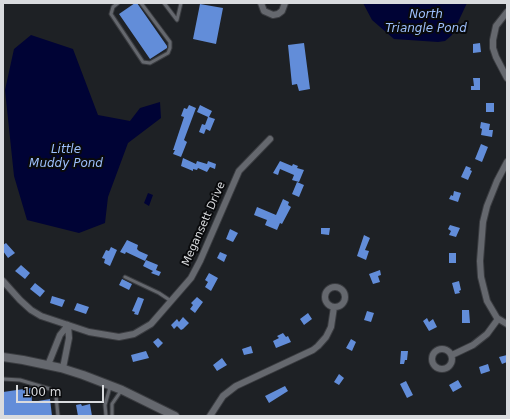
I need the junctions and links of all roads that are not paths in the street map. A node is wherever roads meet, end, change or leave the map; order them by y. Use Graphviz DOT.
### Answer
graph roads {
  1 [pos="118,3"];
  2 [pos="141,3"];
  3 [pos="164,3"];
  4 [pos="181,3"];
  5 [pos="261,3"];
  6 [pos="286,3"];
  7 [pos="507,12"];
  8 [pos="507,78"];
  9 [pos="270,139"];
  10 [pos="507,162"];
  11 [pos="125,277"];
  12 [pos="3,281"];
  13 [pos="172,301"];
  14 [pos="334,307"];
  15 [pos="498,319"];
  16 [pos="507,324"];
  17 [pos="68,325"];
  18 [pos="452,355"];
  19 [pos="3,357"];
  20 [pos="48,365"];
  21 [pos="63,368"];
  22 [pos="3,379"];
  23 [pos="110,385"];
  24 [pos="122,390"];
  25 [pos="58,416"];
  26 [pos="106,416"];
  27 [pos="112,416"];
  28 [pos="176,416"];
  29 [pos="210,416"];
  1 -- 2 [label="lane"];
  3 -- 4 [label="lane"];
  5 -- 6 [label="street"];
  7 -- 8 [label="street"];
  9 -- 13 [label="street, Megansett Drive"];
  10 -- 15 [label="street"];
  11 -- 13 [label="lane"];
  12 -- 17 [label="street, Megansett Drive"];
  13 -- 17 [label="street, Megansett Drive"];
  14 -- 29 [label="street"];
  15 -- 16 [label="street"];
  15 -- 18 [label="street"];
  17 -- 20 [label="street"];
  17 -- 21 [label="street"];
  19 -- 20 [label="main road"];
  20 -- 21 [label="main road"];
  21 -- 23 [label="main road"];
  22 -- 25 [label="lane"];
  23 -- 24 [label="main road"];
  23 -- 26 [label="lane"];
  24 -- 27 [label="lane"];
  24 -- 28 [label="main road"];
}
